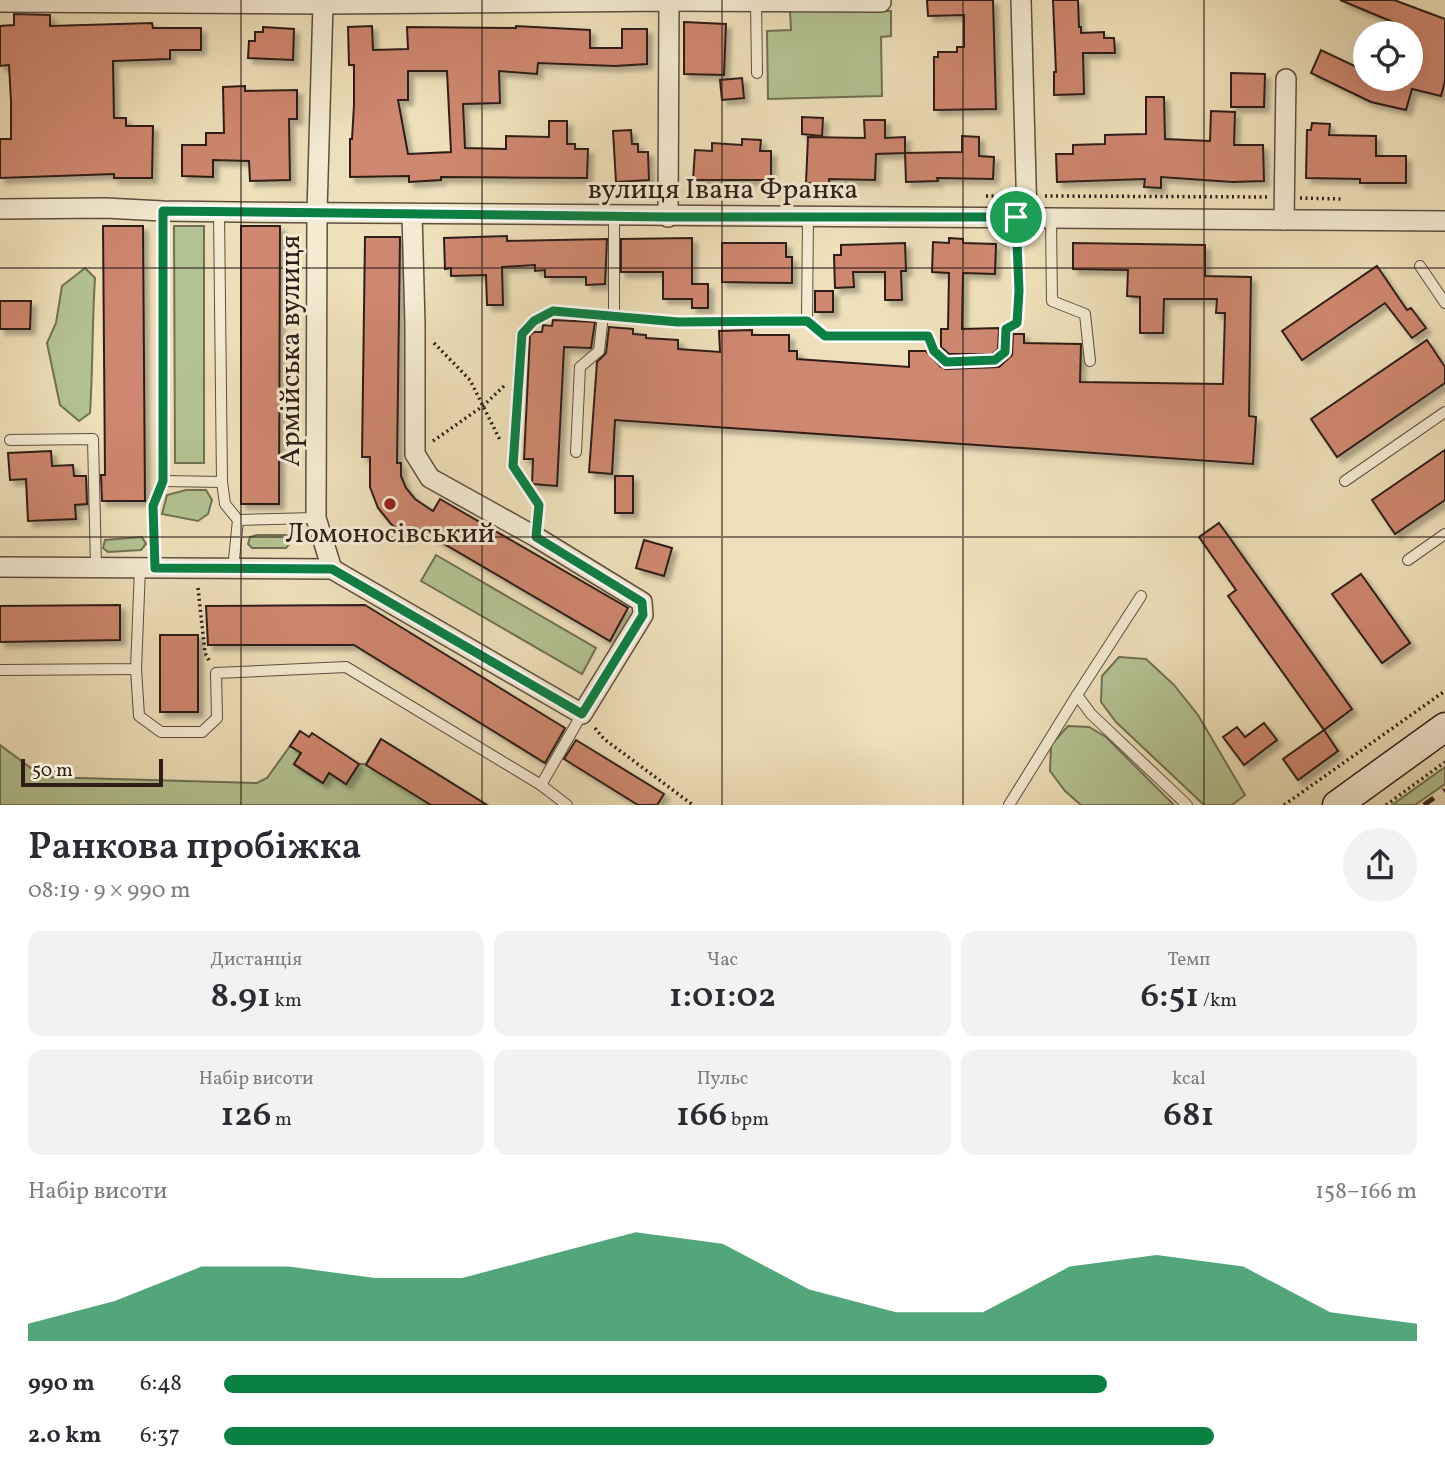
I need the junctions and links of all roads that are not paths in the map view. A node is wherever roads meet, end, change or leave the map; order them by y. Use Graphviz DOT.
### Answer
graph roads {
  1 [pos="1021,0"];
  2 [pos="670,1"];
  3 [pos="756,1"];
  4 [pos="0,2"];
  5 [pos="881,2"];
  6 [pos="323,4"];
  7 [pos="757,73"];
  8 [pos="1286,79"];
  9 [pos="0,209"];
  10 [pos="163,211"];
  11 [pos="219,212"];
  12 [pos="317,212"];
  13 [pos="412,214"];
  14 [pos="614,216"];
  15 [pos="808,216"];
  16 [pos="668,217"];
  17 [pos="1021,217"];
  18 [pos="1051,218"];
  19 [pos="1284,219"];
  20 [pos="1445,222"];
  21 [pos="1420,267"];
  22 [pos="1445,303"];
  23 [pos="609,315"];
  24 [pos="807,321"];
  25 [pos="1090,361"];
  26 [pos="1445,412"];
  27 [pos="10,440"];
  28 [pos="576,452"];
  29 [pos="513,466"];
  30 [pos="163,481"];
  31 [pos="1345,481"];
  32 [pos="222,482"];
  33 [pos="316,518"];
  34 [pos="238,520"];
  35 [pos="1445,534"];
  36 [pos="1408,560"];
  37 [pos="0,567"];
  38 [pos="96,567"];
  39 [pos="147,568"];
  40 [pos="233,569"];
  41 [pos="332,569"];
  42 [pos="1141,596"];
  43 [pos="136,669"];
  44 [pos="0,670"];
  45 [pos="1077,695"];
  46 [pos="582,714"];
  47 [pos="1445,727"];
  48 [pos="541,785"];
  49 [pos="567,805"];
  50 [pos="1009,805"];
  51 [pos="1187,805"];
  52 [pos="1337,805"];
  1 -- 17 [label="street"];
  2 -- 3 [label="street"];
  2 -- 6 [label="street"];
  2 -- 16 [label="street"];
  3 -- 5 [label="street"];
  3 -- 7 [label="lane"];
  4 -- 6 [label="street"];
  6 -- 12 [label="street, Армійська вулиця"];
  8 -- 19 [label="street"];
  9 -- 10 [label="street, вулиця Івана Франка"];
  10 -- 11 [label="street, вулиця Івана Франка"];
  10 -- 30 [label="lane"];
  11 -- 12 [label="street, вулиця Івана Франка"];
  11 -- 32 [label="lane"];
  12 -- 13 [label="street, вулиця Івана Франка"];
  12 -- 33 [label="street, Армійська вулиця"];
  13 -- 14 [label="street, вулиця Івана Франка"];
  13 -- 46 [label="street"];
  14 -- 16 [label="street, вулиця Івана Франка"];
  14 -- 23 [label="lane"];
  15 -- 16 [label="street, вулиця Івана Франка"];
  15 -- 17 [label="street, вулиця Івана Франка"];
  15 -- 24 [label="lane"];
  17 -- 18 [label="street, вулиця Івана Франка"];
  17 -- 24 [label="lane"];
  18 -- 19 [label="street, вулиця Івана Франка"];
  18 -- 25 [label="lane"];
  19 -- 20 [label="street, вулиця Івана Франка"];
  21 -- 22 [label="lane"];
  23 -- 24 [label="lane"];
  23 -- 28 [label="lane"];
  23 -- 29 [label="lane"];
  26 -- 31 [label="lane"];
  27 -- 38 [label="lane"];
  30 -- 32 [label="lane"];
  30 -- 39 [label="lane"];
  32 -- 34 [label="lane"];
  33 -- 34 [label="lane"];
  33 -- 41 [label="street, Армійська вулиця"];
  34 -- 40 [label="lane"];
  35 -- 36 [label="lane"];
  37 -- 38 [label="street"];
  38 -- 39 [label="street"];
  39 -- 40 [label="street"];
  39 -- 43 [label="lane"];
  40 -- 41 [label="street"];
  41 -- 46 [label="street"];
  42 -- 45 [label="lane"];
  43 -- 44 [label="lane"];
  43 -- 48 [label="lane"];
  45 -- 50 [label="lane"];
  45 -- 51 [label="lane"];
  46 -- 48 [label="lane"];
  47 -- 52 [label="main road"];
  48 -- 49 [label="lane"];
}
